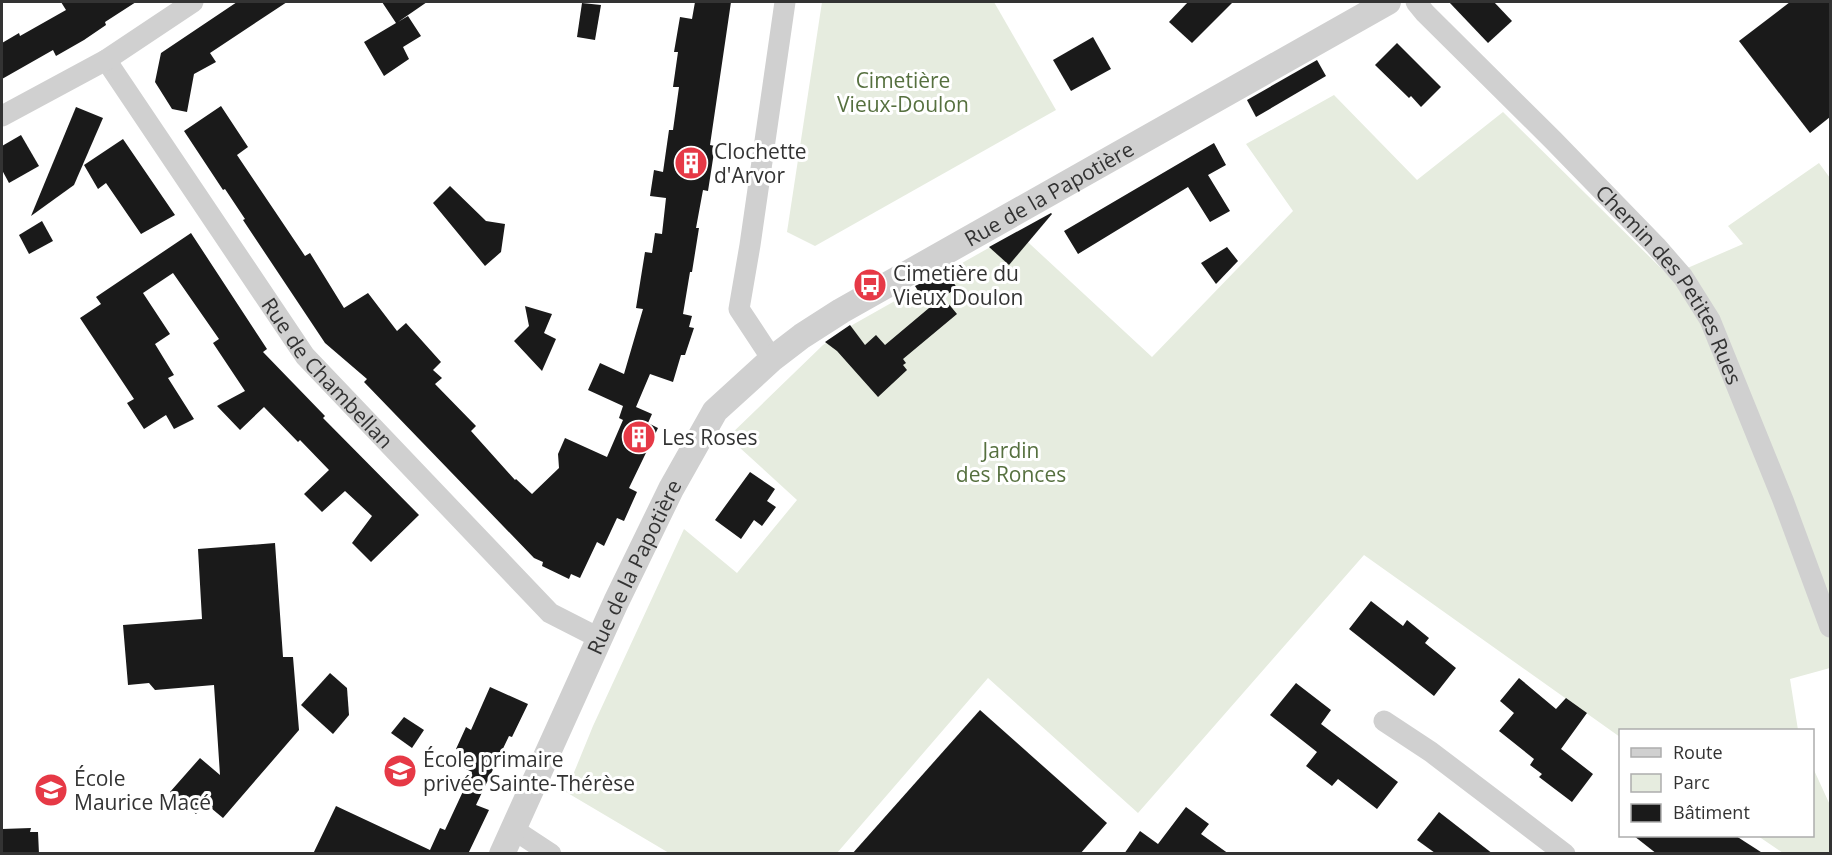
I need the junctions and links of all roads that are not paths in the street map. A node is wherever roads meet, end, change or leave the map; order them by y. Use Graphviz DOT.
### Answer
graph roads {
  1 [pos="193,2"];
  2 [pos="785,2"];
  3 [pos="1388,2"];
  4 [pos="1416,2"];
  5 [pos="106,60"];
  6 [pos="2,116"];
  7 [pos="772,359"];
  8 [pos="1830,627"];
  9 [pos="599,638"];
  10 [pos="1384,721"];
  11 [pos="513,829"];
  12 [pos="502,854"];
  13 [pos="551,854"];
  14 [pos="1565,854"];
  1 -- 5 [label="street"];
  2 -- 7 [label="street"];
  3 -- 7 [label="street, Rue de la Papotière"];
  4 -- 8 [label="street, Chemin des Petites Rues"];
  5 -- 6 [label="street"];
  5 -- 9 [label="street, Rue de Chambellan"];
  7 -- 9 [label="street, Rue de la Papotière"];
  9 -- 11 [label="street, Rue de la Papotière"];
  10 -- 14 [label="street"];
  11 -- 12 [label="street, Rue de la Papotière"];
  11 -- 13 [label="street"];
}
